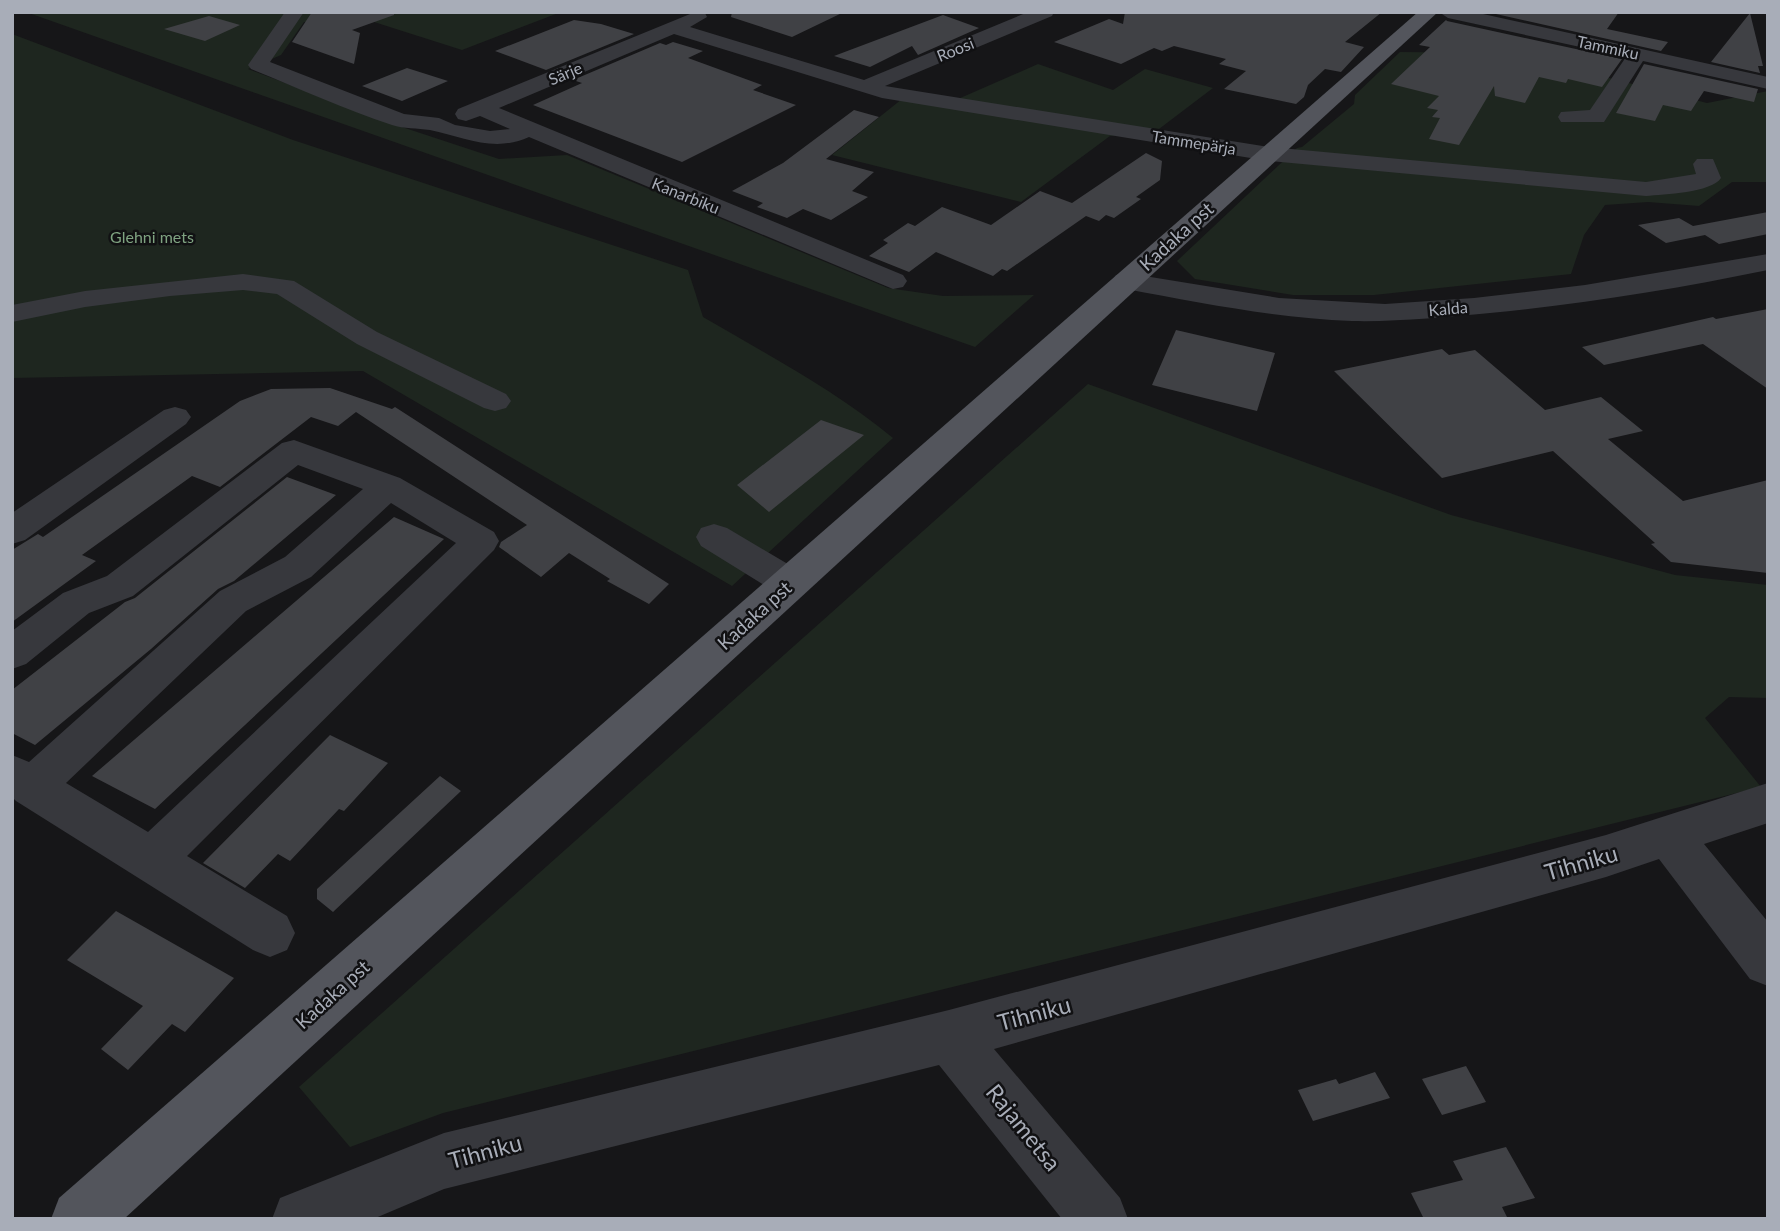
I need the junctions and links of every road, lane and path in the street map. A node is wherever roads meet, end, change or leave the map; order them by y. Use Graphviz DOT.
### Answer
graph roads {
  1 [pos="295,12"];
  2 [pos="709,12"];
  3 [pos="1045,12"];
  4 [pos="1429,12"];
  5 [pos="1448,12"];
  6 [pos="674,28"];
  7 [pos="1638,54"];
  8 [pos="1768,83"];
  9 [pos="865,87"];
  10 [pos="480,108"];
  11 [pos="1569,117"];
  12 [pos="429,129"];
  13 [pos="527,130"];
  14 [pos="1269,154"];
  15 [pos="1705,164"];
  16 [pos="1768,262"];
  17 [pos="893,281"];
  18 [pos="1126,281"];
  19 [pos="12,314"];
  20 [pos="495,401"];
  21 [pos="175,417"];
  22 [pos="388,486"];
  23 [pos="12,531"];
  24 [pos="714,537"];
  25 [pos="790,583"];
  26 [pos="12,653"];
  27 [pos="22,780"];
  28 [pos="1768,803"];
  29 [pos="1669,836"];
  30 [pos="151,860"];
  31 [pos="270,933"];
  32 [pos="1768,961"];
  33 [pos="949,1036"];
  34 [pos="80,1219"];
  35 [pos="302,1219"];
  36 [pos="1099,1219"];
  1 -- 12 [label="street"];
  2 -- 6 [label="street, Särje"];
  3 -- 9 [label="street, Roosi"];
  4 -- 14 [label="main road, Kadaka pst"];
  5 -- 7 [label="street, Tammiku"];
  6 -- 9 [label="street, Tammepärja"];
  6 -- 10 [label="street, Särje"];
  7 -- 8 [label="street, Tammiku"];
  7 -- 11 [label="street"];
  9 -- 14 [label="street, Tammepärja"];
  10 -- 12 [label="street, Särje"];
  10 -- 13 [label="street, Kanarbiku"];
  12 -- 13 [label="street"];
  13 -- 17 [label="street, Kanarbiku"];
  14 -- 15 [label="street, Tammepärja"];
  14 -- 18 [label="main road, Kadaka pst"];
  16 -- 18 [label="street, Kalda"];
  18 -- 25 [label="main road, Kadaka pst"];
  19 -- 20 [label="street"];
  21 -- 23 [label="street"];
  22 -- 26 [label="street"];
  22 -- 27 [label="street"];
  22 -- 30 [label="street"];
  24 -- 25 [label="street"];
  25 -- 34 [label="main road, Kadaka pst"];
  27 -- 30 [label="street"];
  28 -- 29 [label="street, Tihniku"];
  29 -- 32 [label="street"];
  29 -- 33 [label="street, Tihniku"];
  30 -- 31 [label="street"];
  33 -- 35 [label="street, Tihniku"];
  33 -- 36 [label="street, Rajametsa"];
}
